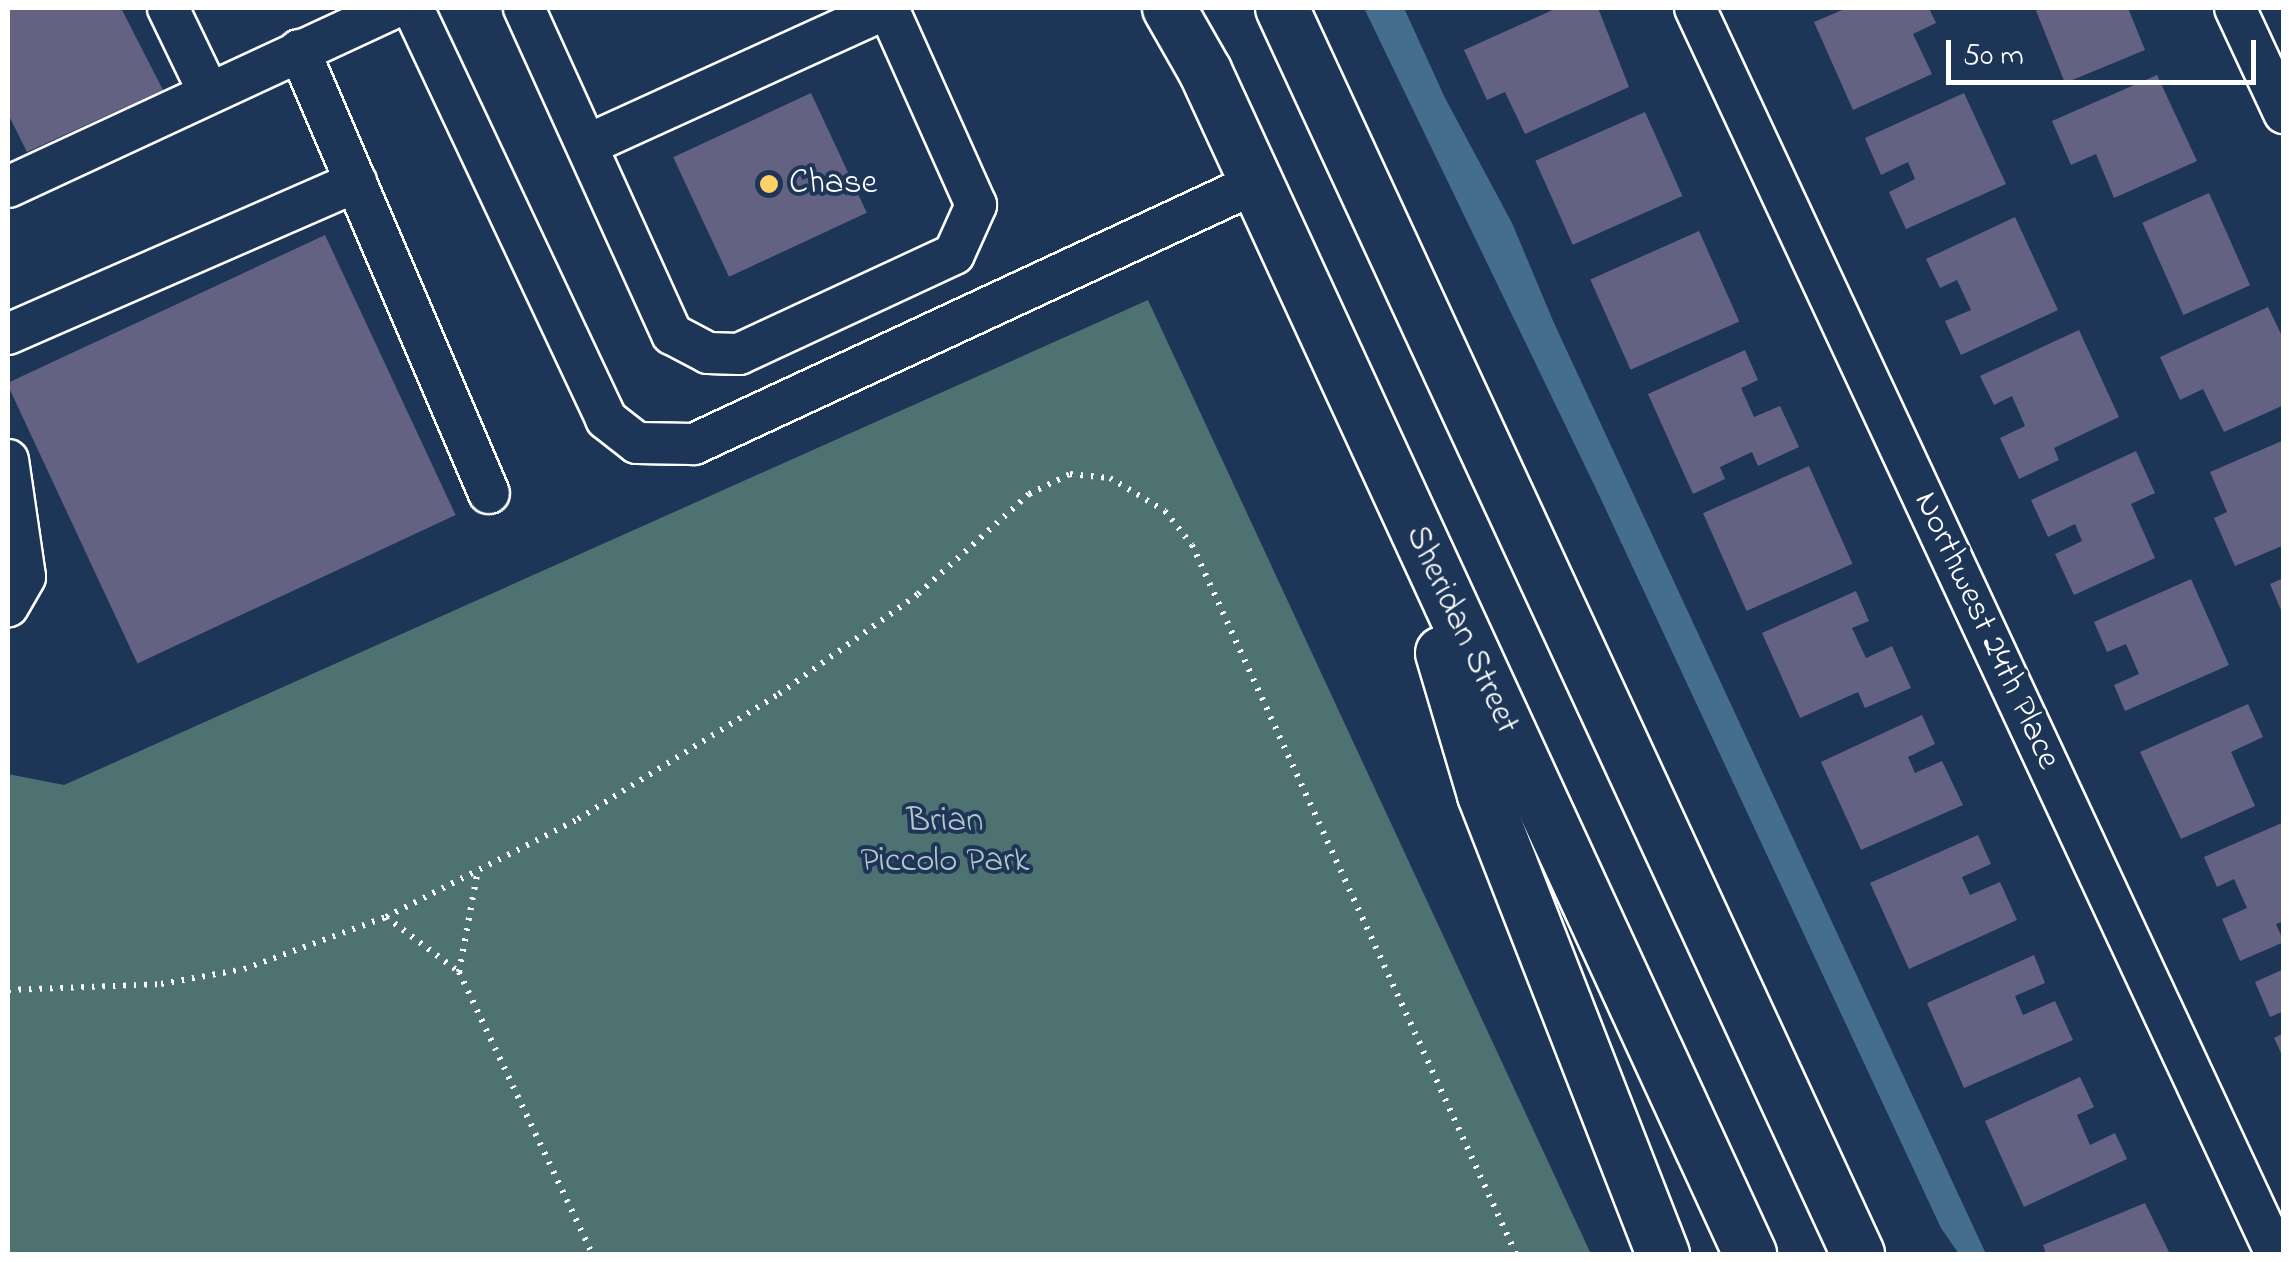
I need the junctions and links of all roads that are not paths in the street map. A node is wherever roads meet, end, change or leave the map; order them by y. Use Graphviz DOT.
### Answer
graph roads {
  1 [pos="168,8"];
  2 [pos="393,8"];
  3 [pos="413,8"];
  4 [pos="524,8"];
  5 [pos="888,8"];
  6 [pos="1168,8"];
  7 [pos="1282,8"];
  8 [pos="1695,8"];
  9 [pos="2235,8"];
  10 [pos="2268,39"];
  11 [pos="299,50"];
  12 [pos="208,92"];
  13 [pos="2284,113"];
  14 [pos="587,146"];
  15 [pos="356,182"];
  16 [pos="1256,183"];
  17 [pos="8,187"];
  18 [pos="8,334"];
  19 [pos="8,460"];
  20 [pos="1393,484"];
  21 [pos="490,493"];
  22 [pos="11,507"];
  23 [pos="8,607"];
  24 [pos="1663,1254"];
  25 [pos="1750,1254"];
  26 [pos="1858,1254"];
  27 [pos="2276,1254"];
  1 -- 12 [label="street"];
  2 -- 11 [label="street"];
  3 -- 16 [label="street"];
  4 -- 14 [label="street"];
  5 -- 14 [label="street"];
  5 -- 14 [label="street"];
  6 -- 16 [label="main road, Sheridan Street"];
  7 -- 26 [label="main road"];
  8 -- 27 [label="street, Northwest 24th Place"];
  9 -- 10 [label="street"];
  10 -- 13 [label="street"];
  11 -- 12 [label="street"];
  11 -- 15 [label="street"];
  12 -- 17 [label="street"];
  15 -- 18 [label="street"];
  15 -- 21 [label="street"];
  16 -- 20 [label="main road, Sheridan Street"];
  19 -- 22 [label="street"];
  20 -- 24 [label="main road"];
  20 -- 25 [label="main road, Sheridan Street"];
  22 -- 23 [label="street"];
}
